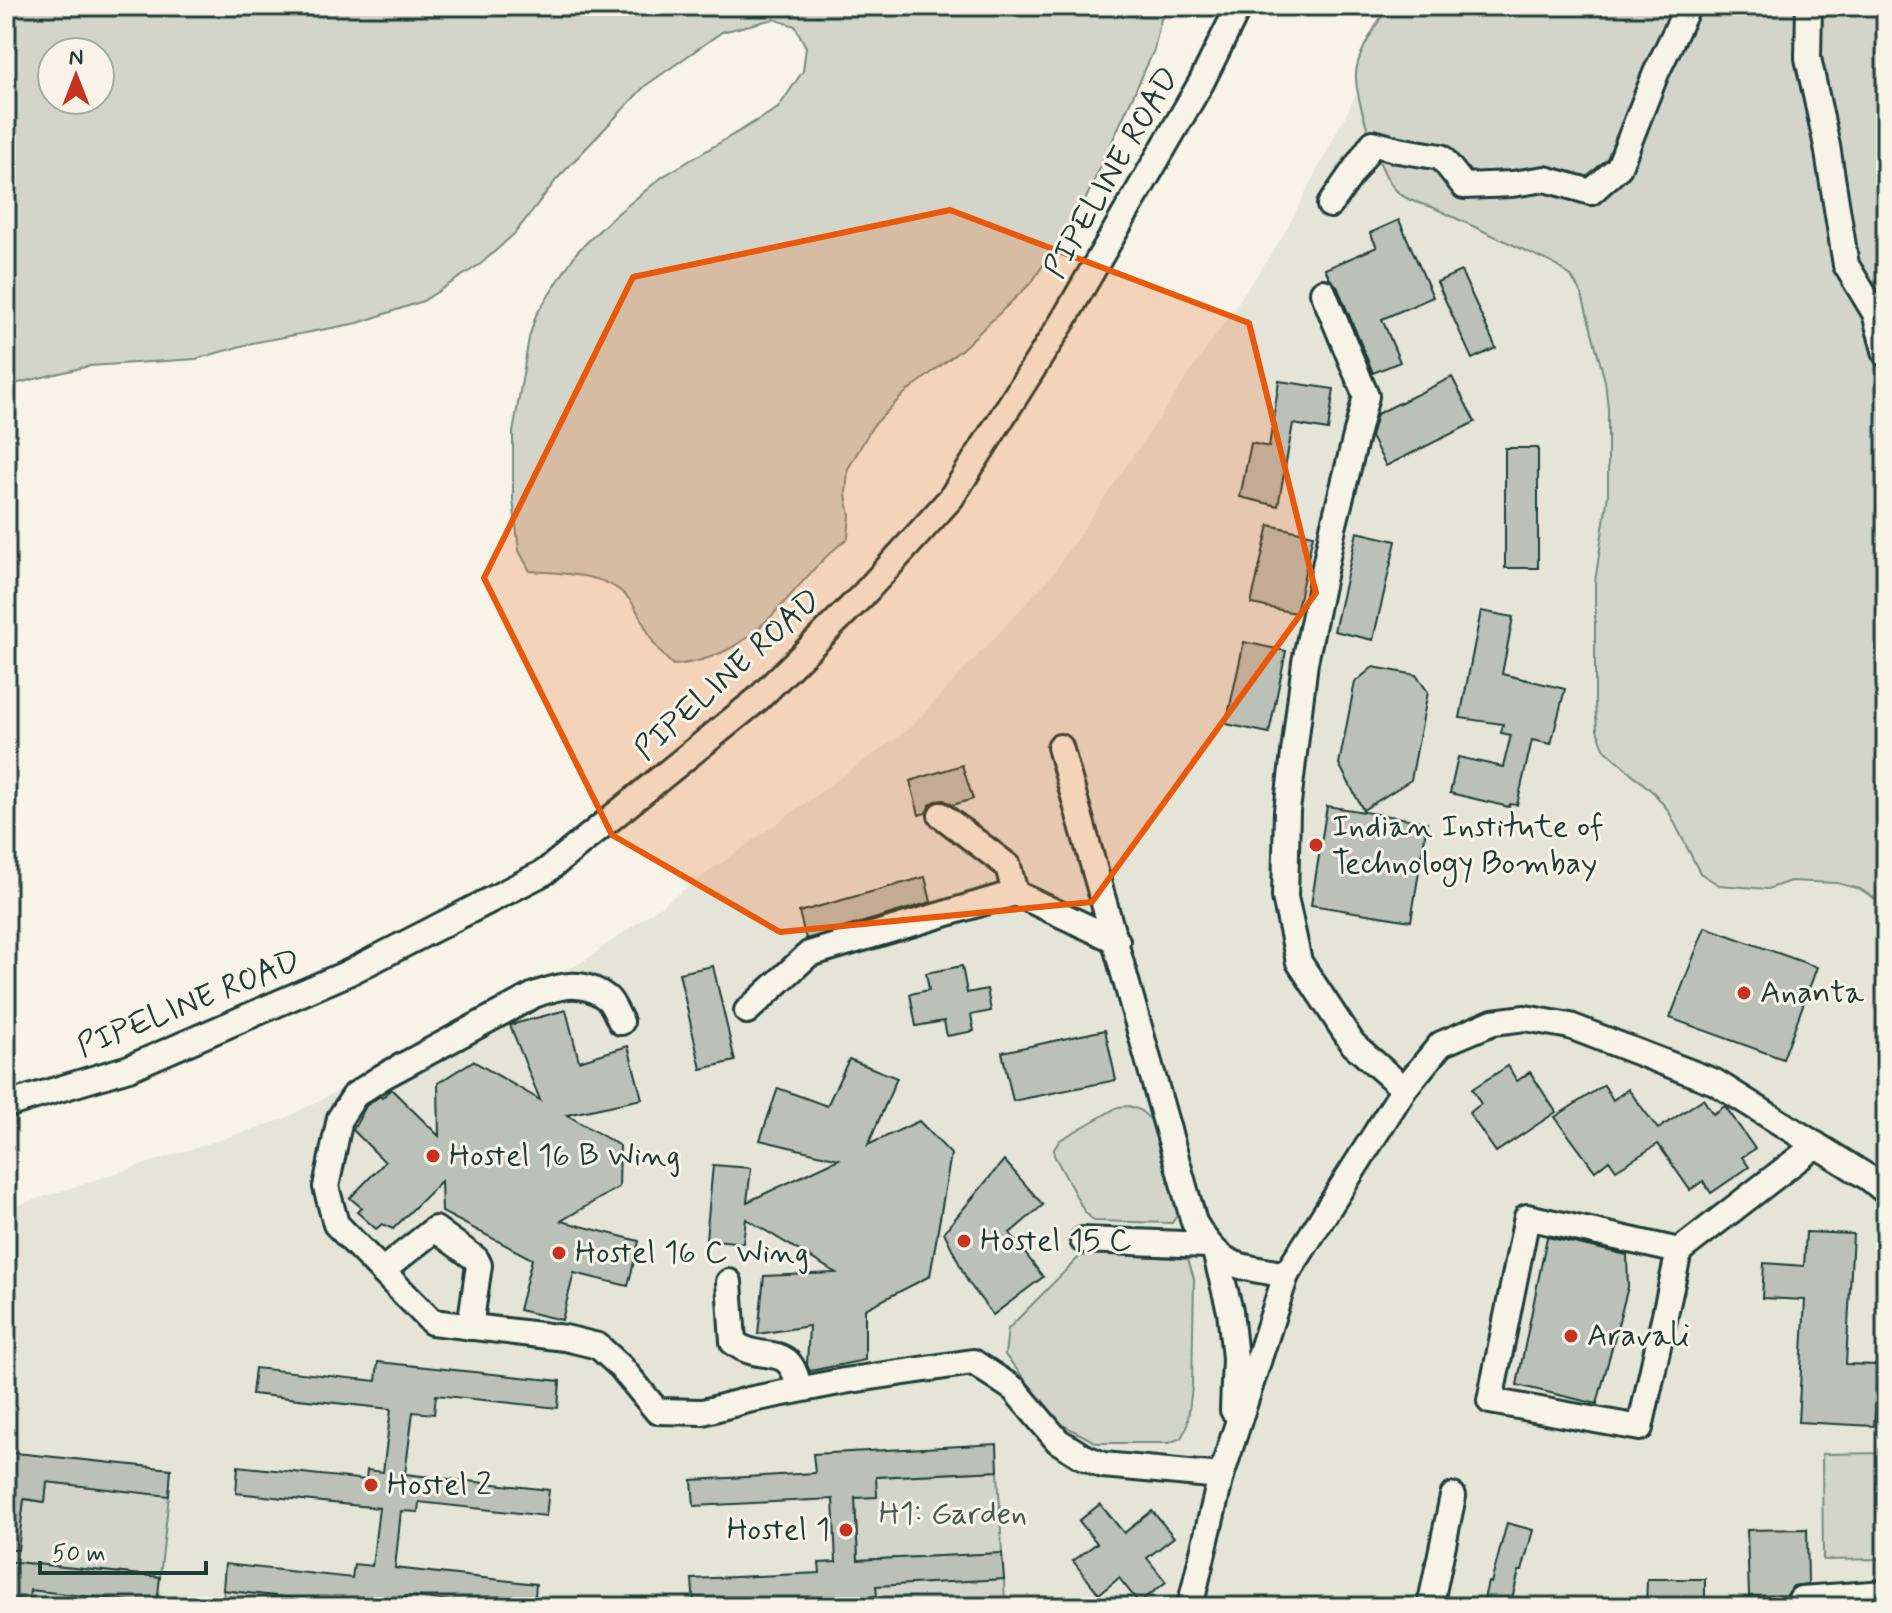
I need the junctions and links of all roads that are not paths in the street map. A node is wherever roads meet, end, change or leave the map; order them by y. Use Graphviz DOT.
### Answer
graph roads {
  1 [pos="1239,6"];
  2 [pos="1688,6"];
  3 [pos="1809,6"];
  4 [pos="1330,205"];
  5 [pos="1323,292"];
  6 [pos="1886,354"];
  7 [pos="1060,747"];
  8 [pos="941,815"];
  9 [pos="1015,893"];
  10 [pos="1117,941"];
  11 [pos="747,1011"];
  12 [pos="621,1022"];
  13 [pos="1404,1089"];
  14 [pos="6,1105"];
  15 [pos="1816,1145"];
  16 [pos="1886,1192"];
  17 [pos="1083,1240"];
  18 [pos="1211,1248"];
  19 [pos="1679,1251"];
  20 [pos="382,1271"];
  21 [pos="1286,1275"];
  22 [pos="729,1282"];
  23 [pos="470,1327"];
  24 [pos="799,1389"];
  25 [pos="1232,1438"];
  26 [pos="1221,1476"];
  27 [pos="1453,1496"];
  28 [pos="1886,1593"];
  29 [pos="1801,1599"];
  30 [pos="1190,1607"];
  31 [pos="1430,1607"];
  1 -- 14 [label="lane, PIPELINE ROAD"];
  2 -- 4 [label="lane"];
  3 -- 6 [label="lane"];
  5 -- 13 [label="lane"];
  7 -- 10 [label="lane"];
  8 -- 9 [label="lane"];
  9 -- 10 [label="lane"];
  9 -- 11 [label="lane"];
  10 -- 18 [label="lane"];
  12 -- 20 [label="lane"];
  13 -- 15 [label="lane"];
  13 -- 21 [label="lane"];
  15 -- 16 [label="lane"];
  15 -- 19 [label="lane"];
  17 -- 18 [label="lane"];
  18 -- 21 [label="lane"];
  18 -- 25 [label="lane"];
  19 -- 19 [label="lane"];
  20 -- 23 [label="lane"];
  20 -- 23 [label="lane"];
  21 -- 25 [label="lane"];
  22 -- 24 [label="lane"];
  23 -- 24 [label="lane"];
  24 -- 26 [label="lane"];
  25 -- 26 [label="lane"];
  26 -- 30 [label="lane"];
  27 -- 31 [label="lane"];
  28 -- 29 [label="lane"];
}
